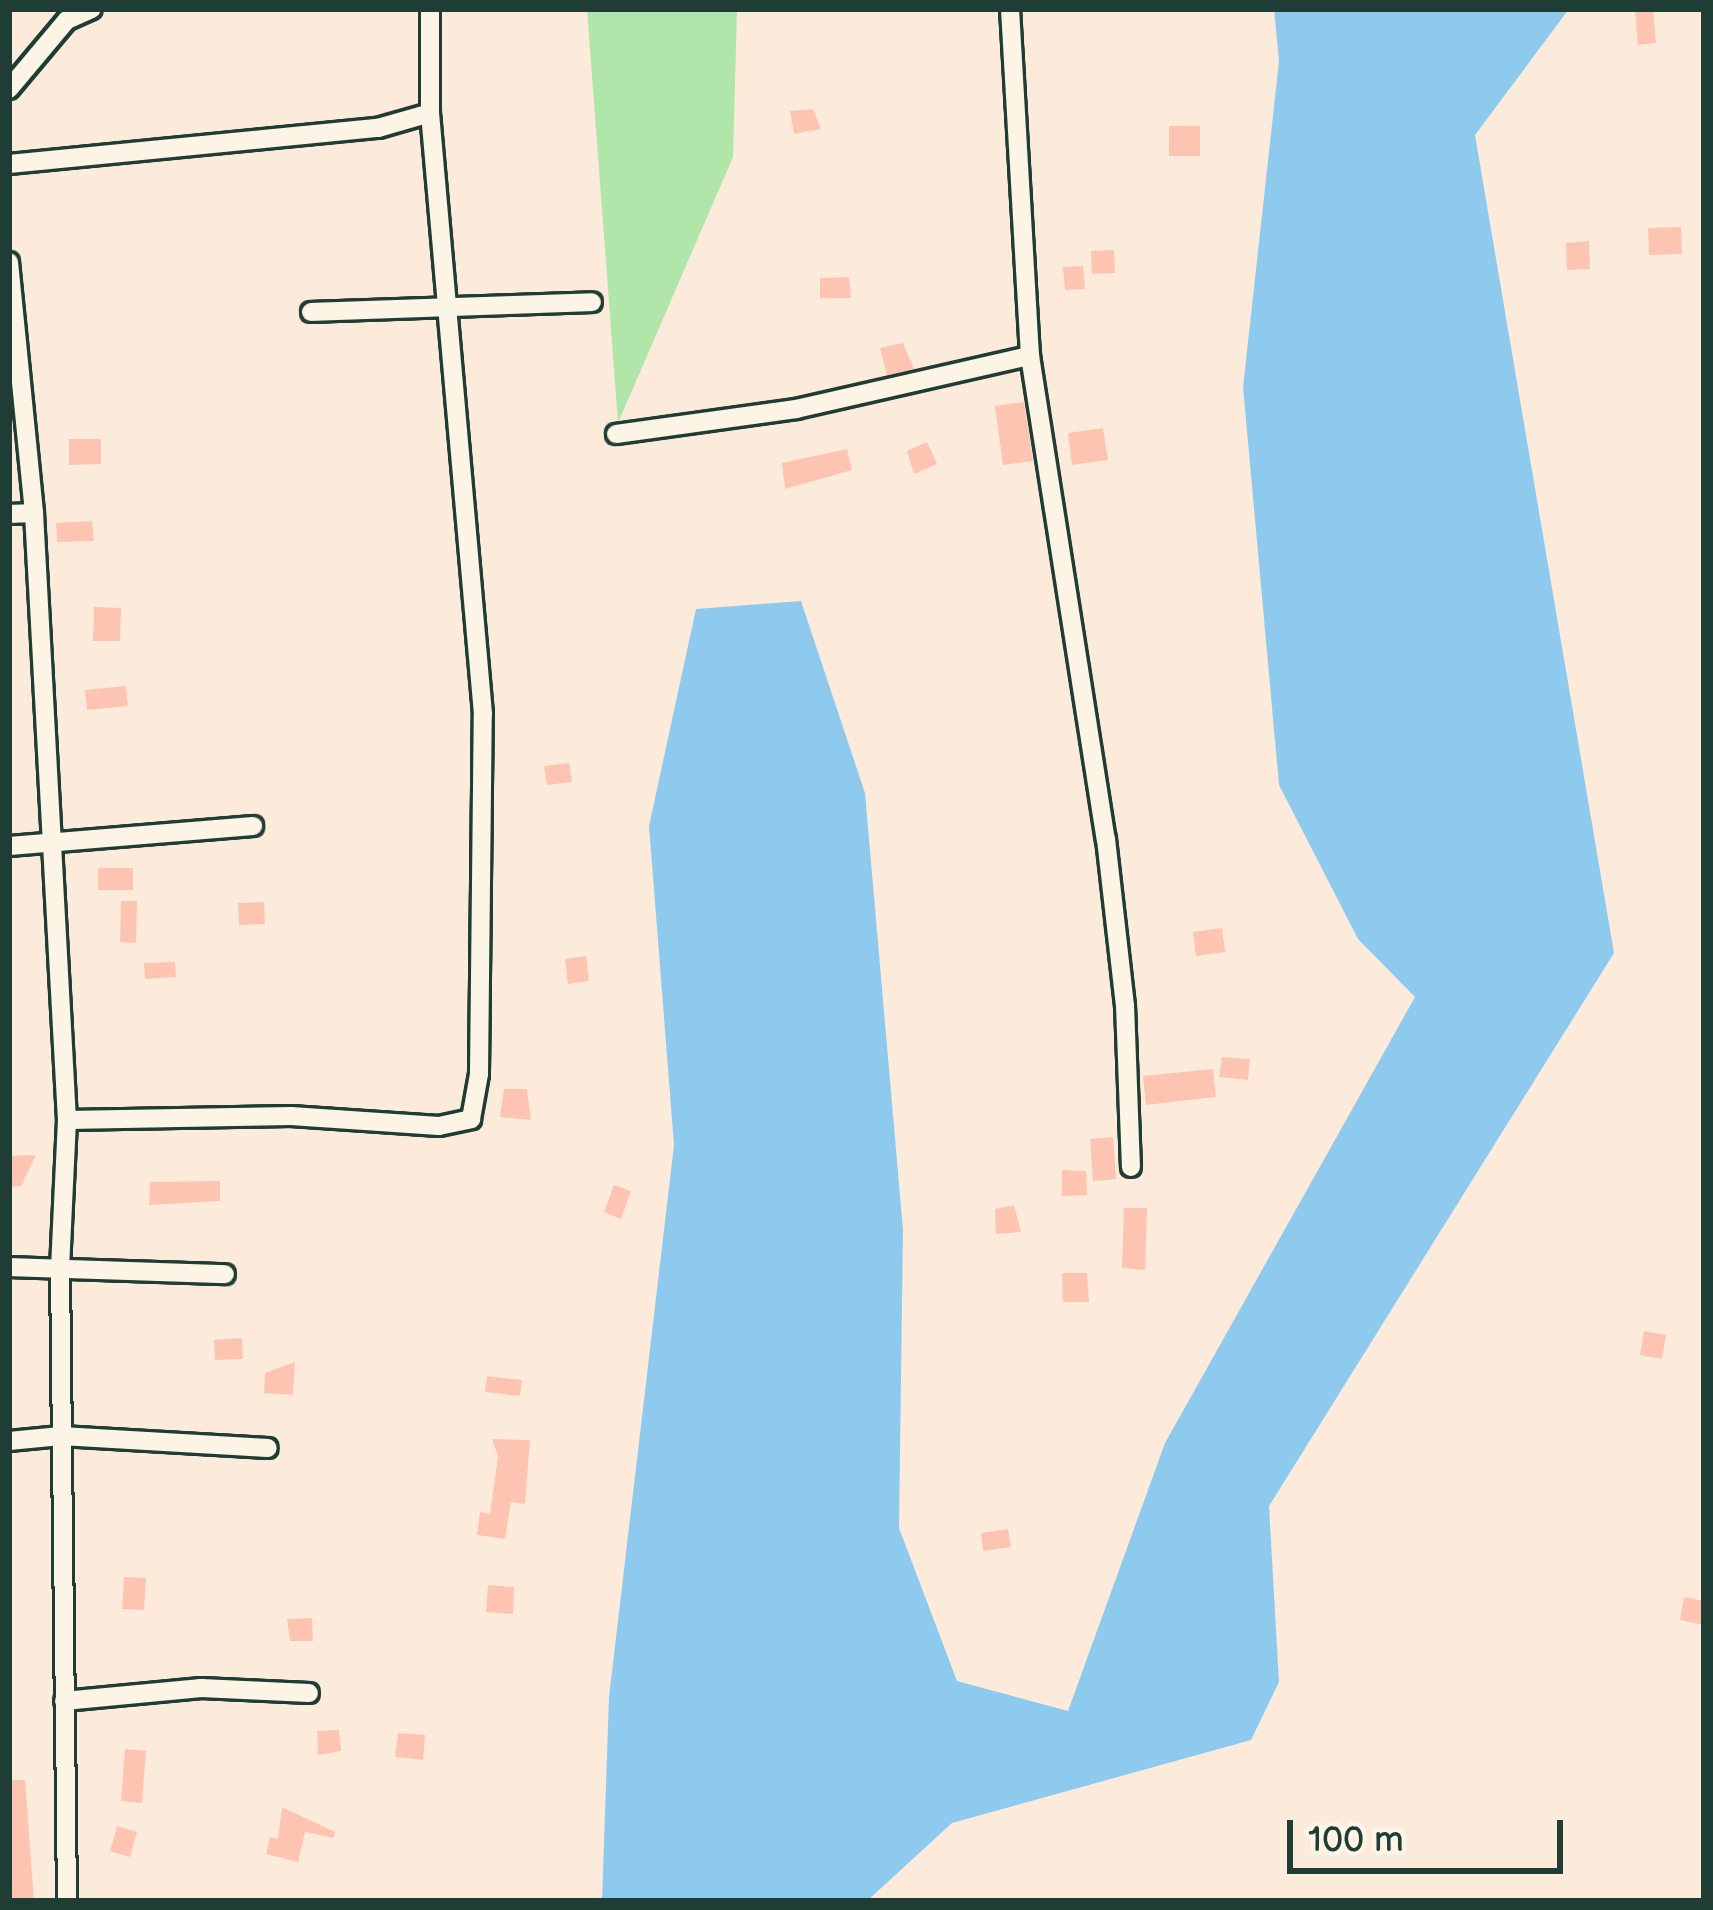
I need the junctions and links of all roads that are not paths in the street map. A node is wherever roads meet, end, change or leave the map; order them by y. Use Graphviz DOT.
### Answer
graph roads {
  1 [pos="92,9"];
  2 [pos="430,9"];
  3 [pos="1010,9"];
  4 [pos="9,88"];
  5 [pos="430,112"];
  6 [pos="9,164"];
  7 [pos="9,262"];
  8 [pos="592,302"];
  9 [pos="445,304"];
  10 [pos="311,312"];
  11 [pos="1030,356"];
  12 [pos="616,434"];
  13 [pos="34,513"];
  14 [pos="9,514"];
  15 [pos="253,826"];
  16 [pos="48,844"];
  17 [pos="9,846"];
  18 [pos="68,1120"];
  19 [pos="1131,1167"];
  20 [pos="60,1266"];
  21 [pos="9,1267"];
  22 [pos="225,1274"];
  23 [pos="61,1436"];
  24 [pos="9,1442"];
  25 [pos="268,1448"];
  26 [pos="309,1693"];
  27 [pos="64,1701"];
  28 [pos="67,1901"];
  1 -- 4 [label="street"];
  2 -- 5 [label="street"];
  3 -- 11 [label="street"];
  5 -- 6 [label="street"];
  5 -- 9 [label="street"];
  7 -- 13 [label="street"];
  8 -- 9 [label="street"];
  9 -- 10 [label="street"];
  9 -- 18 [label="street"];
  11 -- 12 [label="street"];
  11 -- 19 [label="street"];
  13 -- 14 [label="street"];
  13 -- 16 [label="street"];
  15 -- 16 [label="street"];
  16 -- 17 [label="street"];
  16 -- 18 [label="street"];
  18 -- 20 [label="street"];
  20 -- 21 [label="street"];
  20 -- 22 [label="street"];
  20 -- 23 [label="street"];
  23 -- 24 [label="street"];
  23 -- 25 [label="street"];
  23 -- 27 [label="street"];
  26 -- 27 [label="street"];
  27 -- 28 [label="street"];
}
